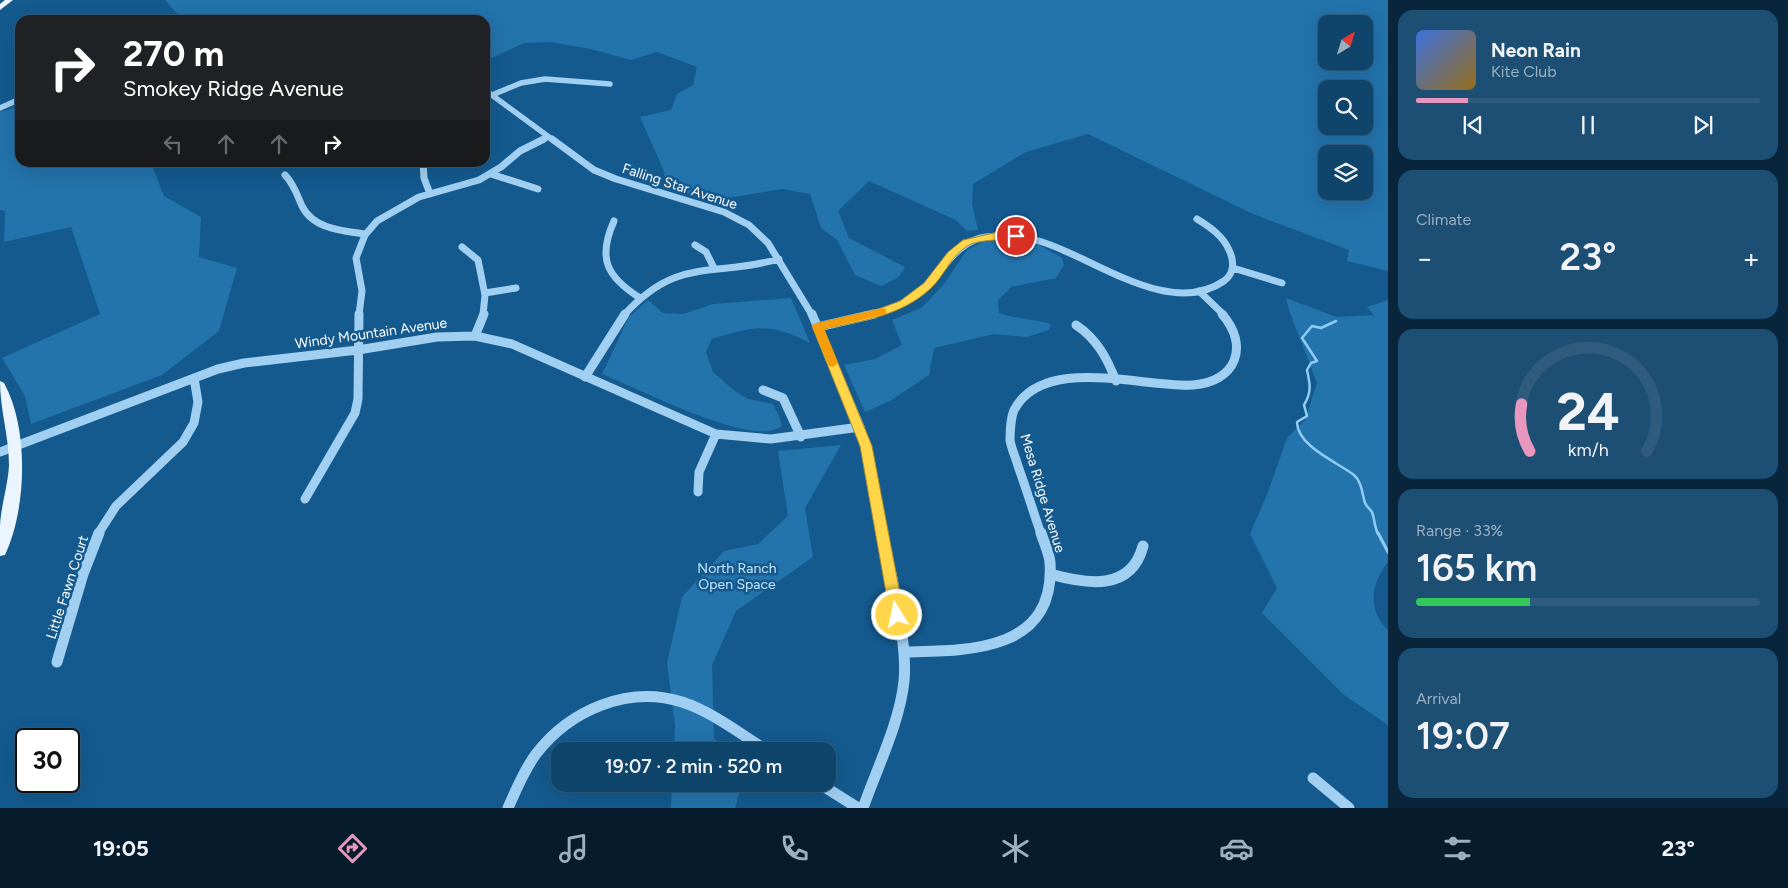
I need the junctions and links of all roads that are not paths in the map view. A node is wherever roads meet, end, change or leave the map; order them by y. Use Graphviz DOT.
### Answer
graph roads {
  1 [pos="9,0"];
  2 [pos="0,8"];
  3 [pos="610,84"];
  4 [pos="490,92"];
  5 [pos="490,93"];
  6 [pos="15,101"];
  7 [pos="0,108"];
  8 [pos="548,137"];
  9 [pos="423,167"];
  10 [pos="491,174"];
  11 [pos="285,175"];
  12 [pos="538,189"];
  13 [pos="430,194"];
  14 [pos="1196,219"];
  15 [pos="614,221"];
  16 [pos="366,234"];
  17 [pos="695,245"];
  18 [pos="462,247"];
  19 [pos="779,259"];
  20 [pos="714,268"];
  21 [pos="1233,268"];
  22 [pos="1282,284"];
  23 [pos="516,288"];
  24 [pos="1199,291"];
  25 [pos="485,293"];
  26 [pos="640,298"];
  27 [pos="1076,324"];
  28 [pos="818,326"];
  29 [pos="475,336"];
  30 [pos="358,350"];
  31 [pos="585,377"];
  32 [pos="194,378"];
  33 [pos="1116,380"];
  34 [pos="0,386"];
  35 [pos="763,390"];
  36 [pos="860,428"];
  37 [pos="716,434"];
  38 [pos="801,437"];
  39 [pos="16,446"];
  40 [pos="0,452"];
  41 [pos="698,492"];
  42 [pos="305,499"];
  43 [pos="1143,546"];
  44 [pos="0,550"];
  45 [pos="1050,574"];
  46 [pos="904,652"];
  47 [pos="57,662"];
  48 [pos="754,742"];
  49 [pos="1313,778"];
  50 [pos="833,792"];
  51 [pos="508,808"];
  52 [pos="858,808"];
  53 [pos="864,808"];
  54 [pos="1349,808"];
  1 -- 2 [label="main road"];
  3 -- 4 [label="street"];
  5 -- 8 [label="street, Falling Star Avenue"];
  6 -- 7 [label="street"];
  8 -- 10 [label="street"];
  8 -- 19 [label="street, Falling Star Avenue"];
  9 -- 13 [label="street"];
  10 -- 12 [label="street"];
  10 -- 13 [label="street"];
  11 -- 16 [label="street"];
  13 -- 16 [label="street"];
  14 -- 21 [label="street"];
  15 -- 26 [label="street"];
  16 -- 30 [label="street"];
  17 -- 20 [label="street"];
  18 -- 25 [label="street"];
  19 -- 20 [label="street"];
  19 -- 28 [label="street, Falling Star Avenue"];
  20 -- 26 [label="street"];
  21 -- 22 [label="street"];
  21 -- 24 [label="street"];
  23 -- 25 [label="street"];
  24 -- 28 [label="street"];
  24 -- 33 [label="street, Mesa Ridge Avenue"];
  25 -- 29 [label="street"];
  26 -- 31 [label="street"];
  27 -- 33 [label="street"];
  28 -- 36 [label="street, Falling Star Avenue"];
  29 -- 30 [label="street, Windy Mountain Avenue"];
  29 -- 31 [label="street, Windy Mountain Avenue"];
  30 -- 32 [label="street, Windy Mountain Avenue"];
  30 -- 42 [label="street"];
  31 -- 37 [label="street, Windy Mountain Avenue"];
  32 -- 39 [label="street, Windy Mountain Avenue"];
  32 -- 47 [label="street, Little Fawn Court"];
  33 -- 45 [label="street, Mesa Ridge Avenue"];
  34 -- 39 [label="main road"];
  35 -- 38 [label="street"];
  36 -- 38 [label="street, Windy Mountain Avenue"];
  36 -- 46 [label="street, Falling Star Avenue"];
  37 -- 38 [label="street, Windy Mountain Avenue"];
  37 -- 41 [label="street"];
  39 -- 40 [label="street, Windy Mountain Avenue"];
  39 -- 44 [label="main road"];
  43 -- 45 [label="street"];
  45 -- 46 [label="street, Mesa Ridge Avenue"];
  46 -- 53 [label="street, Falling Star Avenue"];
  48 -- 51 [label="street"];
  49 -- 54 [label="street"];
  50 -- 52 [label="street"];
}
